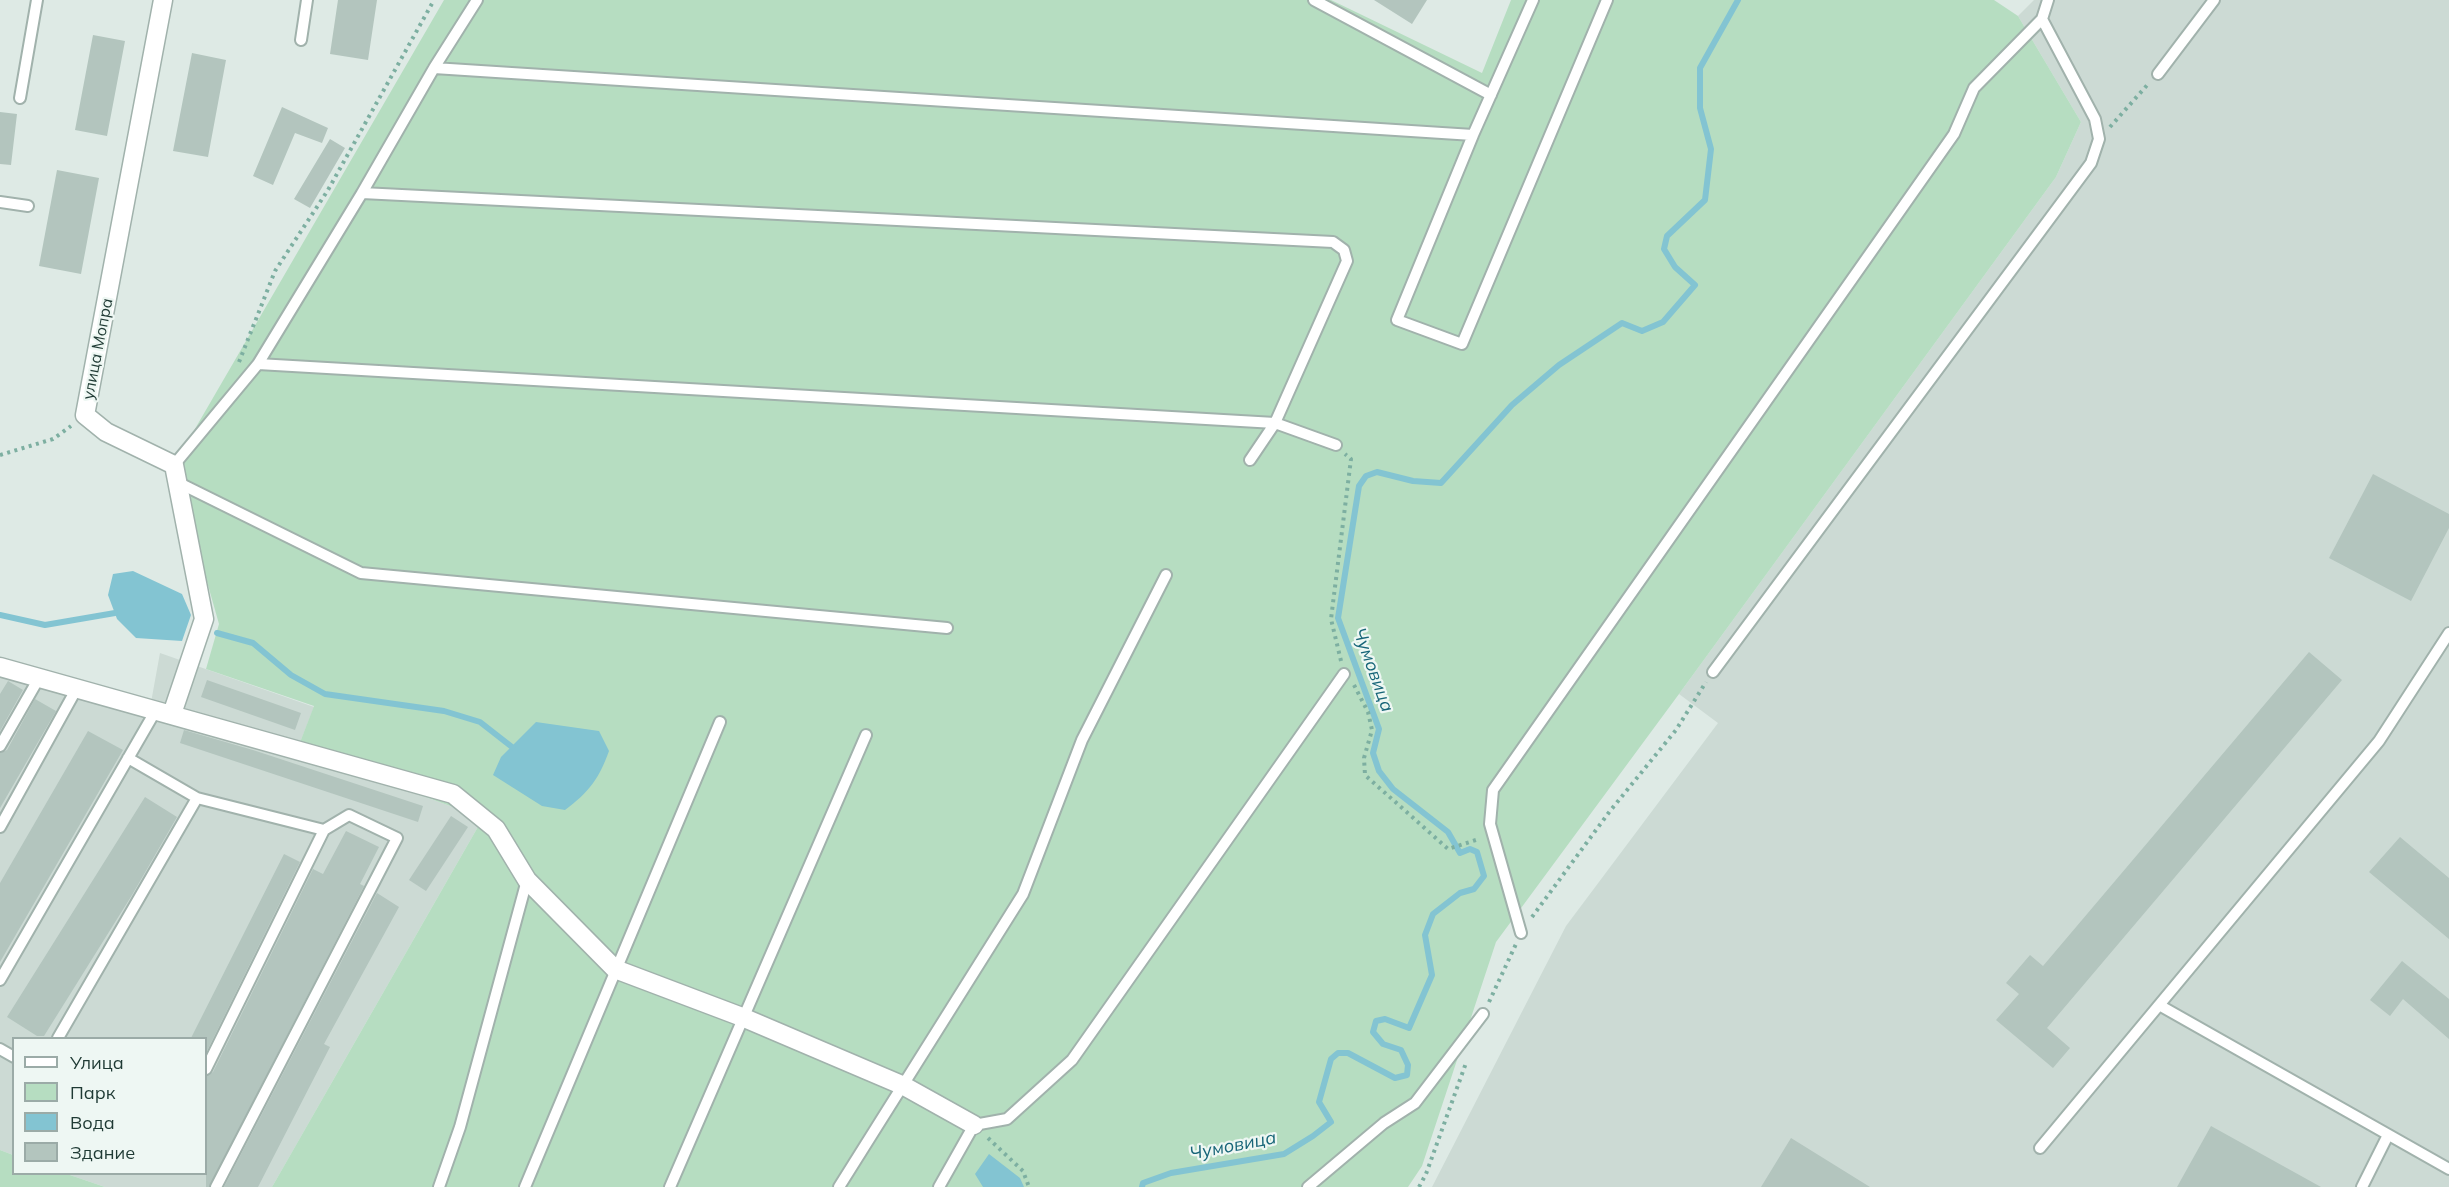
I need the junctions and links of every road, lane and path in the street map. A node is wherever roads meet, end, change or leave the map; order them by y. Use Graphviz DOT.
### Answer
graph roads {
  1 [pos="37,0"];
  2 [pos="163,0"];
  3 [pos="307,0"];
  4 [pos="434,0"];
  5 [pos="477,0"];
  6 [pos="1314,0"];
  7 [pos="1533,0"];
  8 [pos="1607,0"];
  9 [pos="2048,0"];
  10 [pos="2214,0"];
  11 [pos="2042,20"];
  12 [pos="301,40"];
  13 [pos="434,68"];
  14 [pos="2158,74"];
  15 [pos="1491,95"];
  16 [pos="20,98"];
  17 [pos="1473,135"];
  18 [pos="2099,139"];
  19 [pos="362,193"];
  20 [pos="0,202"];
  21 [pos="28,206"];
  22 [pos="258,364"];
  23 [pos="236,369"];
  24 [pos="85,415"];
  25 [pos="1275,423"];
  26 [pos="1336,445"];
  27 [pos="0,455"];
  28 [pos="1250,460"];
  29 [pos="176,473"];
  30 [pos="1166,575"];
  31 [pos="947,628"];
  32 [pos="2449,633"];
  33 [pos="0,667"];
  34 [pos="1713,672"];
  35 [pos="1344,674"];
  36 [pos="39,678"];
  37 [pos="77,688"];
  38 [pos="164,712"];
  39 [pos="720,722"];
  40 [pos="866,735"];
  41 [pos="0,746"];
  42 [pos="128,759"];
  43 [pos="197,798"];
  44 [pos="0,827"];
  45 [pos="324,830"];
  46 [pos="1466,845"];
  47 [pos="527,880"];
  48 [pos="1521,933"];
  49 [pos="615,969"];
  50 [pos="0,980"];
  51 [pos="2159,1005"];
  52 [pos="1483,1014"];
  53 [pos="742,1017"];
  54 [pos="59,1037"];
  55 [pos="1468,1056"];
  56 [pos="207,1067"];
  57 [pos="904,1086"];
  58 [pos="974,1125"];
  59 [pos="2388,1135"];
  60 [pos="2040,1148"];
  61 [pos="2449,1169"];
  62 [pos="216,1187"];
  63 [pos="438,1187"];
  64 [pos="525,1187"];
  65 [pos="670,1187"];
  66 [pos="839,1187"];
  67 [pos="939,1187"];
  68 [pos="1029,1187"];
  69 [pos="1308,1187"];
  70 [pos="1419,1187"];
  71 [pos="2362,1187"];
  1 -- 16 [label="lane"];
  2 -- 24 [label="street, улица Мопра"];
  3 -- 12 [label="lane"];
  4 -- 23 [label="path"];
  5 -- 13 [label="lane"];
  6 -- 15 [label="lane"];
  7 -- 15 [label="lane"];
  8 -- 17 [label="lane"];
  9 -- 11 [label="lane"];
  10 -- 14 [label="lane"];
  11 -- 18 [label="lane"];
  11 -- 48 [label="lane"];
  13 -- 17 [label="lane"];
  13 -- 19 [label="lane"];
  14 -- 18 [label="path"];
  15 -- 17 [label="lane"];
  18 -- 34 [label="lane"];
  19 -- 22 [label="lane"];
  19 -- 25 [label="lane"];
  20 -- 21 [label="lane"];
  22 -- 25 [label="lane"];
  22 -- 29 [label="lane"];
  24 -- 27 [label="path"];
  24 -- 29 [label="street, улица Мопра"];
  25 -- 26 [label="lane"];
  25 -- 28 [label="lane"];
  26 -- 35 [label="path"];
  29 -- 31 [label="lane"];
  29 -- 38 [label="street"];
  30 -- 57 [label="lane"];
  32 -- 51 [label="lane"];
  33 -- 36 [label="street"];
  34 -- 48 [label="path"];
  35 -- 46 [label="path"];
  35 -- 58 [label="lane"];
  36 -- 37 [label="street"];
  36 -- 41 [label="lane"];
  37 -- 38 [label="street"];
  37 -- 44 [label="lane"];
  38 -- 42 [label="lane"];
  38 -- 47 [label="street"];
  39 -- 49 [label="lane"];
  40 -- 53 [label="lane"];
  42 -- 43 [label="lane"];
  42 -- 50 [label="lane"];
  43 -- 45 [label="lane"];
  43 -- 54 [label="lane"];
  45 -- 56 [label="lane"];
  45 -- 62 [label="lane"];
  47 -- 49 [label="street"];
  47 -- 63 [label="lane"];
  48 -- 52 [label="path"];
  49 -- 53 [label="street"];
  49 -- 64 [label="lane"];
  51 -- 59 [label="lane"];
  51 -- 60 [label="lane"];
  52 -- 69 [label="lane"];
  53 -- 57 [label="street"];
  53 -- 65 [label="lane"];
  55 -- 70 [label="path"];
  57 -- 58 [label="street"];
  57 -- 66 [label="lane"];
  58 -- 67 [label="lane"];
  58 -- 68 [label="path"];
  59 -- 61 [label="lane"];
  59 -- 71 [label="lane"];
}
